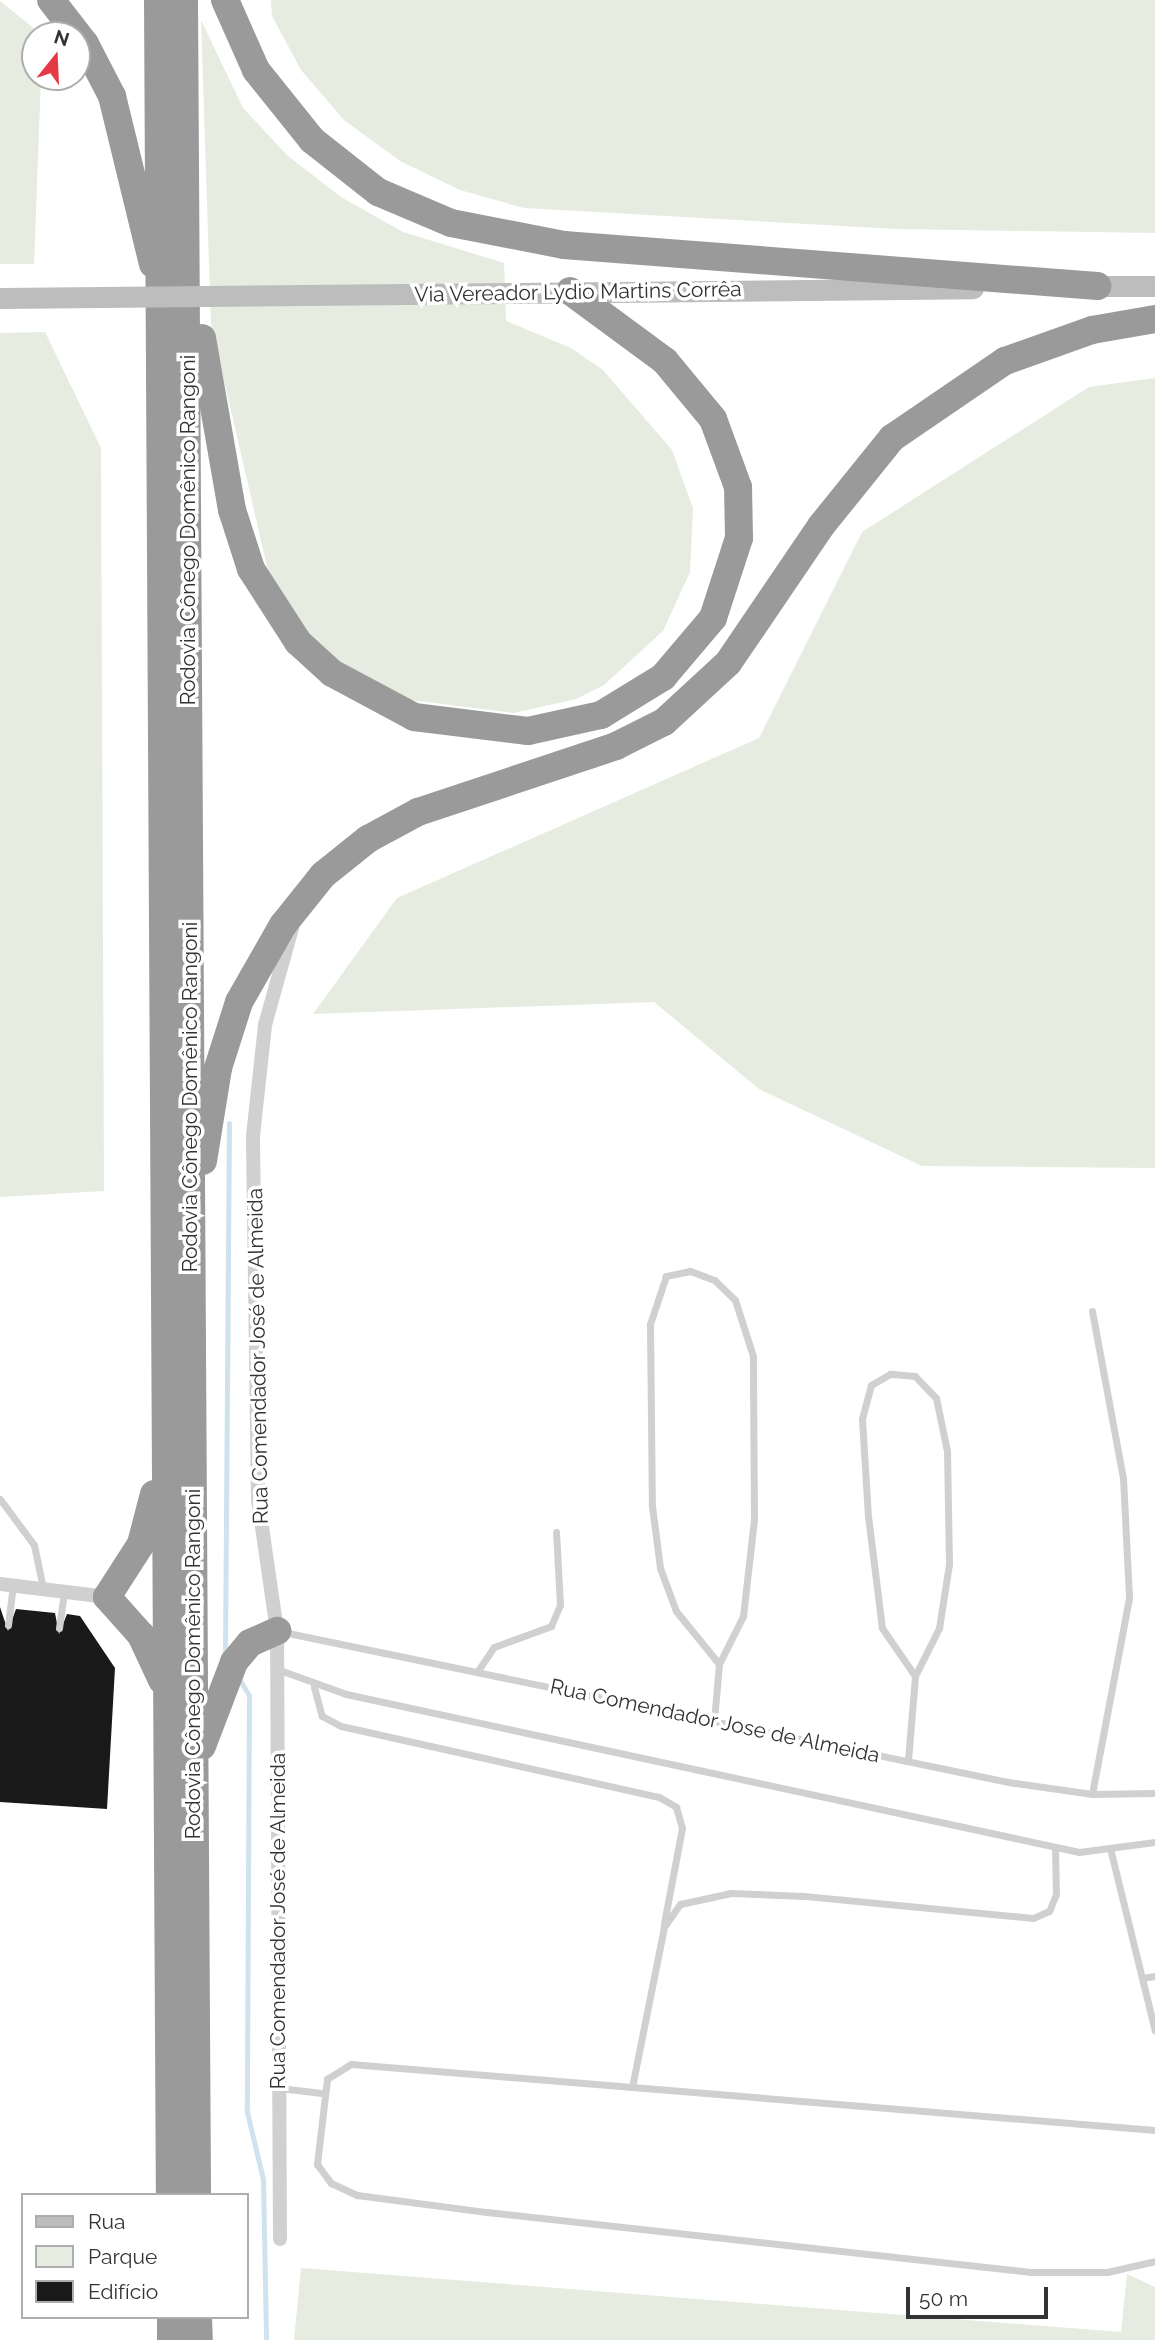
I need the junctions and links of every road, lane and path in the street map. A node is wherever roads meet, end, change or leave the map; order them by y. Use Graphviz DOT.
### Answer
graph roads {
  1 [pos="51,0"];
  2 [pos="158,0"];
  3 [pos="184,0"];
  4 [pos="225,0"];
  5 [pos="188,252"];
  6 [pos="160,275"];
  7 [pos="1097,286"];
  8 [pos="1155,286"];
  9 [pos="570,291"];
  10 [pos="0,298"];
  11 [pos="1155,319"];
  12 [pos="302,897"];
  13 [pos="190,1226"];
  14 [pos="1092,1311"];
  15 [pos="164,1454"];
  16 [pos="0,1499"];
  17 [pos="556,1532"];
  18 [pos="6,1585"];
  19 [pos="43,1588"];
  20 [pos="64,1591"];
  21 [pos="107,1597"];
  22 [pos="8,1625"];
  23 [pos="59,1628"];
  24 [pos="277,1631"];
  25 [pos="719,1664"];
  26 [pos="276,1668"];
  27 [pos="477,1672"];
  28 [pos="915,1676"];
  29 [pos="314,1687"];
  30 [pos="166,1689"];
  31 [pos="714,1721"];
  32 [pos="908,1760"];
  33 [pos="194,1772"];
  34 [pos="1155,1793"];
  35 [pos="1092,1794"];
  36 [pos="1155,1842"];
  37 [pos="1055,1848"];
  38 [pos="1110,1848"];
  39 [pos="664,1927"];
  40 [pos="1155,1976"];
  41 [pos="1142,1978"];
  42 [pos="1155,2031"];
  43 [pos="632,2087"];
  44 [pos="279,2088"];
  45 [pos="322,2093"];
  46 [pos="1155,2130"];
  47 [pos="170,2193"];
  48 [pos="197,2193"];
  49 [pos="279,2239"];
  50 [pos="1155,2261"];
  51 [pos="171,2319"];
  52 [pos="198,2319"];
  53 [pos="171,2340"];
  54 [pos="199,2340"];
  1 -- 6 [label="highway"];
  2 -- 6 [label="highway, Rodovia Cônego Domênico Rangoni"];
  3 -- 5 [label="highway, Rodovia Cônego Domênico Rangoni"];
  4 -- 7 [label="highway"];
  5 -- 9 [label="highway"];
  5 -- 13 [label="highway, Rodovia Cônego Domênico Rangoni"];
  6 -- 15 [label="highway, Rodovia Cônego Domênico Rangoni"];
  7 -- 8 [label="main road, Via Vereador Lydio Martins Corrêa"];
  7 -- 9 [label="main road, Via Vereador Lydio Martins Corrêa"];
  9 -- 10 [label="main road, Via Vereador Lydio Martins Corrêa, bridge"];
  11 -- 12 [label="highway"];
  12 -- 13 [label="highway"];
  12 -- 24 [label="street, Rua Comendador José de Almeida"];
  13 -- 33 [label="highway, Rodovia Cônego Domênico Rangoni"];
  14 -- 35 [label="lane"];
  15 -- 21 [label="highway"];
  15 -- 30 [label="highway, Rodovia Cônego Domênico Rangoni"];
  16 -- 19 [label="lane"];
  17 -- 27 [label="lane"];
  18 -- 19 [label="street"];
  18 -- 22 [label="lane"];
  19 -- 20 [label="street"];
  20 -- 21 [label="street"];
  20 -- 23 [label="lane"];
  21 -- 30 [label="highway"];
  24 -- 26 [label="street, Rua Comendador José de Almeida"];
  24 -- 27 [label="lane, Rua Comendador Jose de Almeida"];
  24 -- 33 [label="highway"];
  25 -- 25 [label="lane"];
  25 -- 31 [label="lane"];
  26 -- 29 [label="lane"];
  26 -- 44 [label="street, Rua Comendador José de Almeida"];
  27 -- 31 [label="lane, Rua Comendador Jose de Almeida"];
  28 -- 28 [label="lane"];
  28 -- 32 [label="lane"];
  29 -- 37 [label="lane"];
  29 -- 39 [label="lane"];
  30 -- 47 [label="highway, Rodovia Cônego Domênico Rangoni"];
  31 -- 32 [label="lane, Rua Comendador Jose de Almeida"];
  32 -- 35 [label="lane, Rua Comendador Jose de Almeida"];
  33 -- 48 [label="highway, Rodovia Cônego Domênico Rangoni"];
  34 -- 35 [label="lane, Rua Comendador Jose de Almeida"];
  36 -- 38 [label="lane"];
  37 -- 38 [label="lane"];
  37 -- 39 [label="lane"];
  38 -- 41 [label="lane"];
  39 -- 43 [label="lane"];
  40 -- 41 [label="lane"];
  41 -- 42 [label="lane"];
  43 -- 45 [label="lane"];
  43 -- 46 [label="lane"];
  44 -- 45 [label="lane"];
  44 -- 49 [label="street, Rua Comendador José de Almeida"];
  45 -- 50 [label="lane"];
  51 -- 53 [label="highway"];
  52 -- 54 [label="highway"];
}
